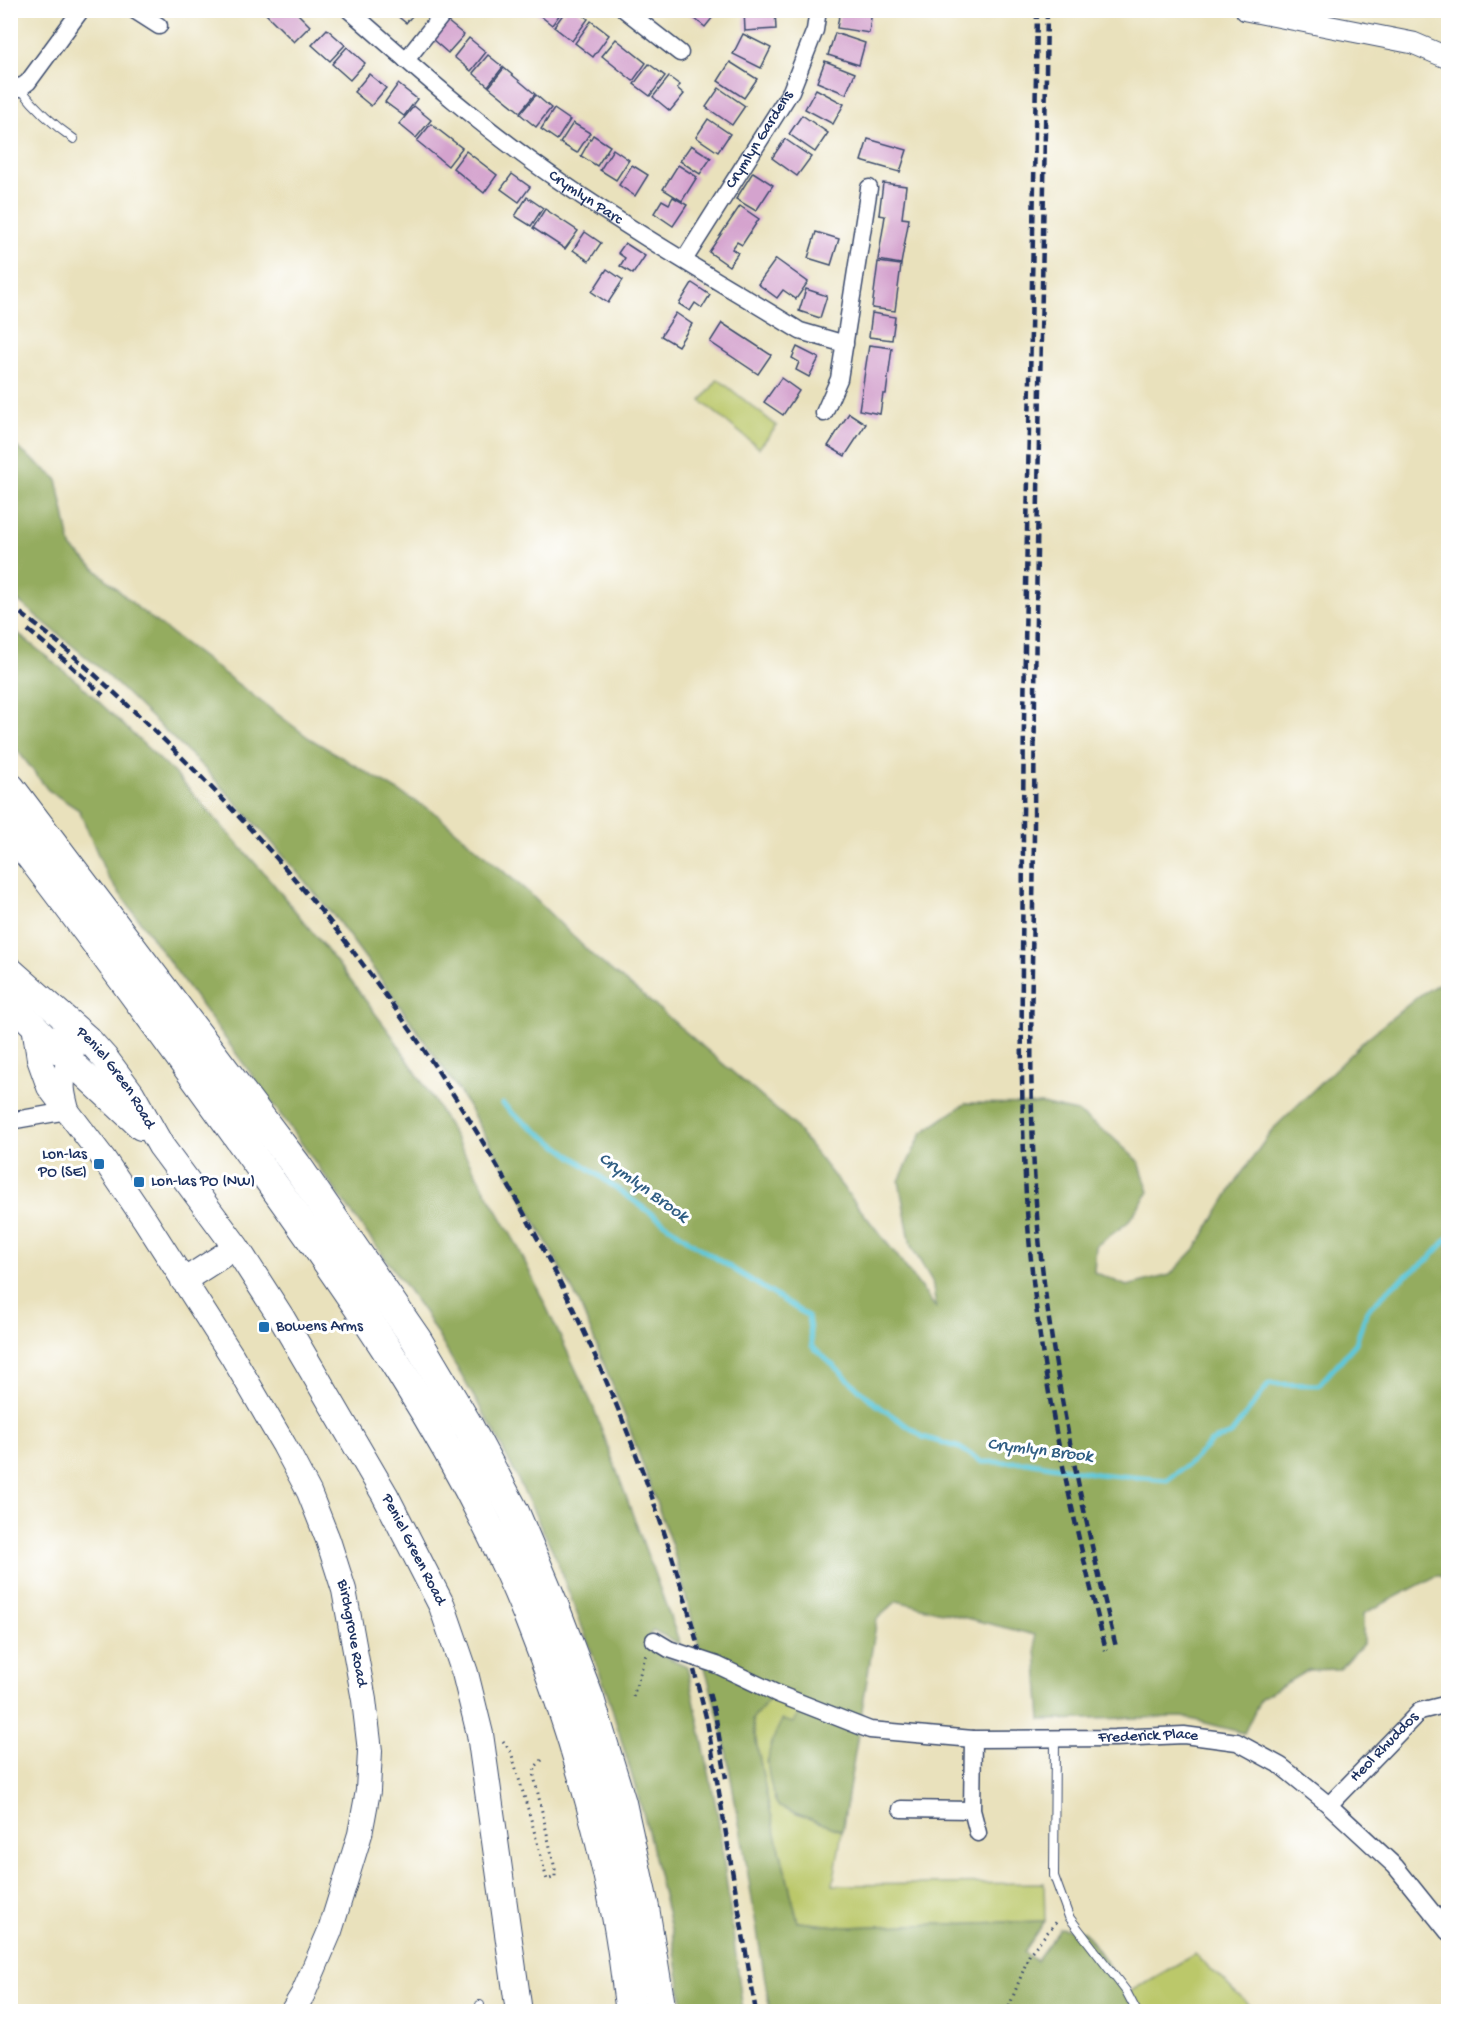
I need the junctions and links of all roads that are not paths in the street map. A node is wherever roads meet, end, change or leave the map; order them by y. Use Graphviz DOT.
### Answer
graph roads {
  1 [pos="81,10"];
  2 [pos="134,10"];
  3 [pos="349,10"];
  4 [pos="446,10"];
  5 [pos="625,10"];
  6 [pos="818,10"];
  7 [pos="1246,10"];
  8 [pos="159,26"];
  9 [pos="680,53"];
  10 [pos="1449,58"];
  11 [pos="406,60"];
  12 [pos="15,86"];
  13 [pos="74,139"];
  14 [pos="869,188"];
  15 [pos="684,260"];
  16 [pos="845,344"];
  17 [pos="824,413"];
  18 [pos="10,788"];
  19 [pos="10,829"];
  20 [pos="10,970"];
  21 [pos="10,1002"];
  22 [pos="61,1014"];
  23 [pos="34,1025"];
  24 [pos="70,1061"];
  25 [pos="67,1111"];
  26 [pos="10,1121"];
  27 [pos="161,1146"];
  28 [pos="236,1247"];
  29 [pos="183,1281"];
  30 [pos="654,1640"];
  31 [pos="1449,1706"];
  32 [pos="1055,1738"];
  33 [pos="973,1739"];
  34 [pos="1329,1806"];
  35 [pos="901,1809"];
  36 [pos="972,1810"];
  37 [pos="978,1833"];
  38 [pos="1449,1932"];
  39 [pos="292,2012"];
  40 [pos="519,2012"];
  41 [pos="631,2012"];
  42 [pos="661,2012"];
  43 [pos="1137,2012"];
  1 -- 12 [label="street"];
  2 -- 8 [label="street"];
  3 -- 11 [label="street, Crymlyn Parc"];
  4 -- 11 [label="street"];
  5 -- 9 [label="street"];
  6 -- 15 [label="street, Crymlyn Gardens"];
  7 -- 10 [label="street"];
  11 -- 15 [label="street, Crymlyn Parc"];
  12 -- 13 [label="lane"];
  14 -- 16 [label="street"];
  15 -- 16 [label="street, Crymlyn Parc"];
  16 -- 17 [label="street"];
  18 -- 42 [label="highway"];
  19 -- 41 [label="highway"];
  20 -- 22 [label="main road, Peniel Green Road"];
  21 -- 23 [label="main road, Peniel Green Road"];
  22 -- 24 [label="main road"];
  22 -- 27 [label="main road, Peniel Green Road"];
  23 -- 24 [label="main road, Peniel Green Road"];
  23 -- 25 [label="main road, Birchgrove Road"];
  24 -- 25 [label="main road"];
  24 -- 27 [label="main road, Peniel Green Road"];
  25 -- 26 [label="street"];
  25 -- 29 [label="main road, Birchgrove Road"];
  27 -- 28 [label="main road, Peniel Green Road"];
  28 -- 29 [label="main road"];
  28 -- 40 [label="main road, Peniel Green Road"];
  29 -- 39 [label="main road, Birchgrove Road"];
  30 -- 33 [label="street, Frederick Place"];
  31 -- 34 [label="street, Heol Rhuddos"];
  32 -- 33 [label="street, Frederick Place"];
  32 -- 34 [label="street, Frederick Place"];
  32 -- 43 [label="lane"];
  33 -- 36 [label="street"];
  34 -- 38 [label="street, Frederick Place"];
  35 -- 36 [label="street"];
  36 -- 37 [label="street"];
}
